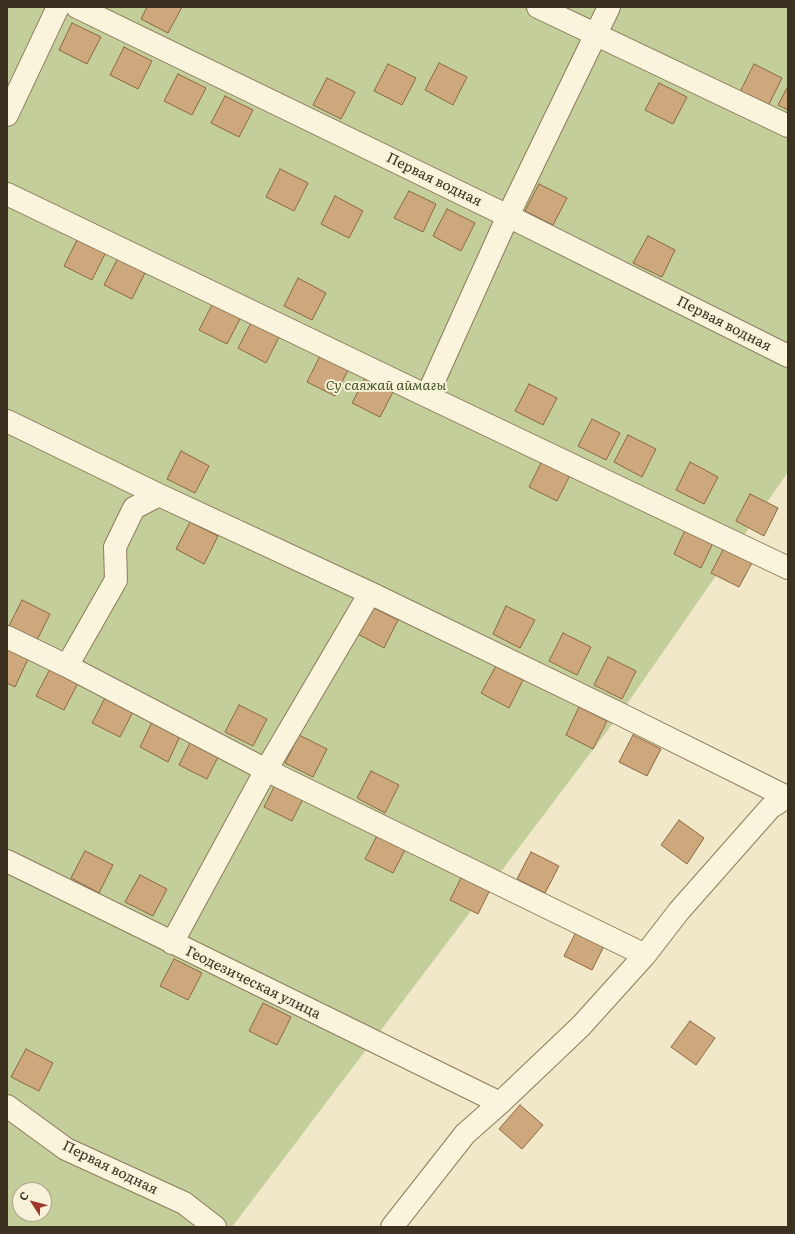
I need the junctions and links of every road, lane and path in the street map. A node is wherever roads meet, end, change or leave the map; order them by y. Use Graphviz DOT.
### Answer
graph roads {
  1 [pos="58,7"];
  2 [pos="77,7"];
  3 [pos="538,7"];
  4 [pos="609,7"];
  5 [pos="595,34"];
  6 [pos="7,115"];
  7 [pos="788,126"];
  8 [pos="7,194"];
  9 [pos="508,216"];
  10 [pos="788,356"];
  11 [pos="427,396"];
  12 [pos="7,421"];
  13 [pos="159,495"];
  14 [pos="788,568"];
  15 [pos="370,593"];
  16 [pos="7,637"];
  17 [pos="67,666"];
  18 [pos="266,770"];
  19 [pos="787,796"];
  20 [pos="7,861"];
  21 [pos="172,943"];
  22 [pos="645,956"];
  23 [pos="500,1103"];
  24 [pos="7,1106"];
  25 [pos="215,1227"];
  26 [pos="392,1227"];
  1 -- 6 [label="street"];
  2 -- 9 [label="street, Первая водная"];
  3 -- 5 [label="street"];
  4 -- 5 [label="street"];
  5 -- 7 [label="street"];
  5 -- 9 [label="street"];
  8 -- 11 [label="street"];
  9 -- 10 [label="street, Первая водная"];
  9 -- 11 [label="street"];
  11 -- 14 [label="street"];
  12 -- 13 [label="street"];
  13 -- 15 [label="street"];
  13 -- 17 [label="street"];
  15 -- 18 [label="street"];
  15 -- 19 [label="street"];
  16 -- 17 [label="street"];
  17 -- 18 [label="street"];
  18 -- 21 [label="street"];
  18 -- 22 [label="street"];
  19 -- 22 [label="street"];
  20 -- 21 [label="street, Геодезическая улица"];
  21 -- 23 [label="street, Геодезическая улица"];
  22 -- 23 [label="street"];
  23 -- 26 [label="street"];
  24 -- 25 [label="street, Первая водная"];
}
